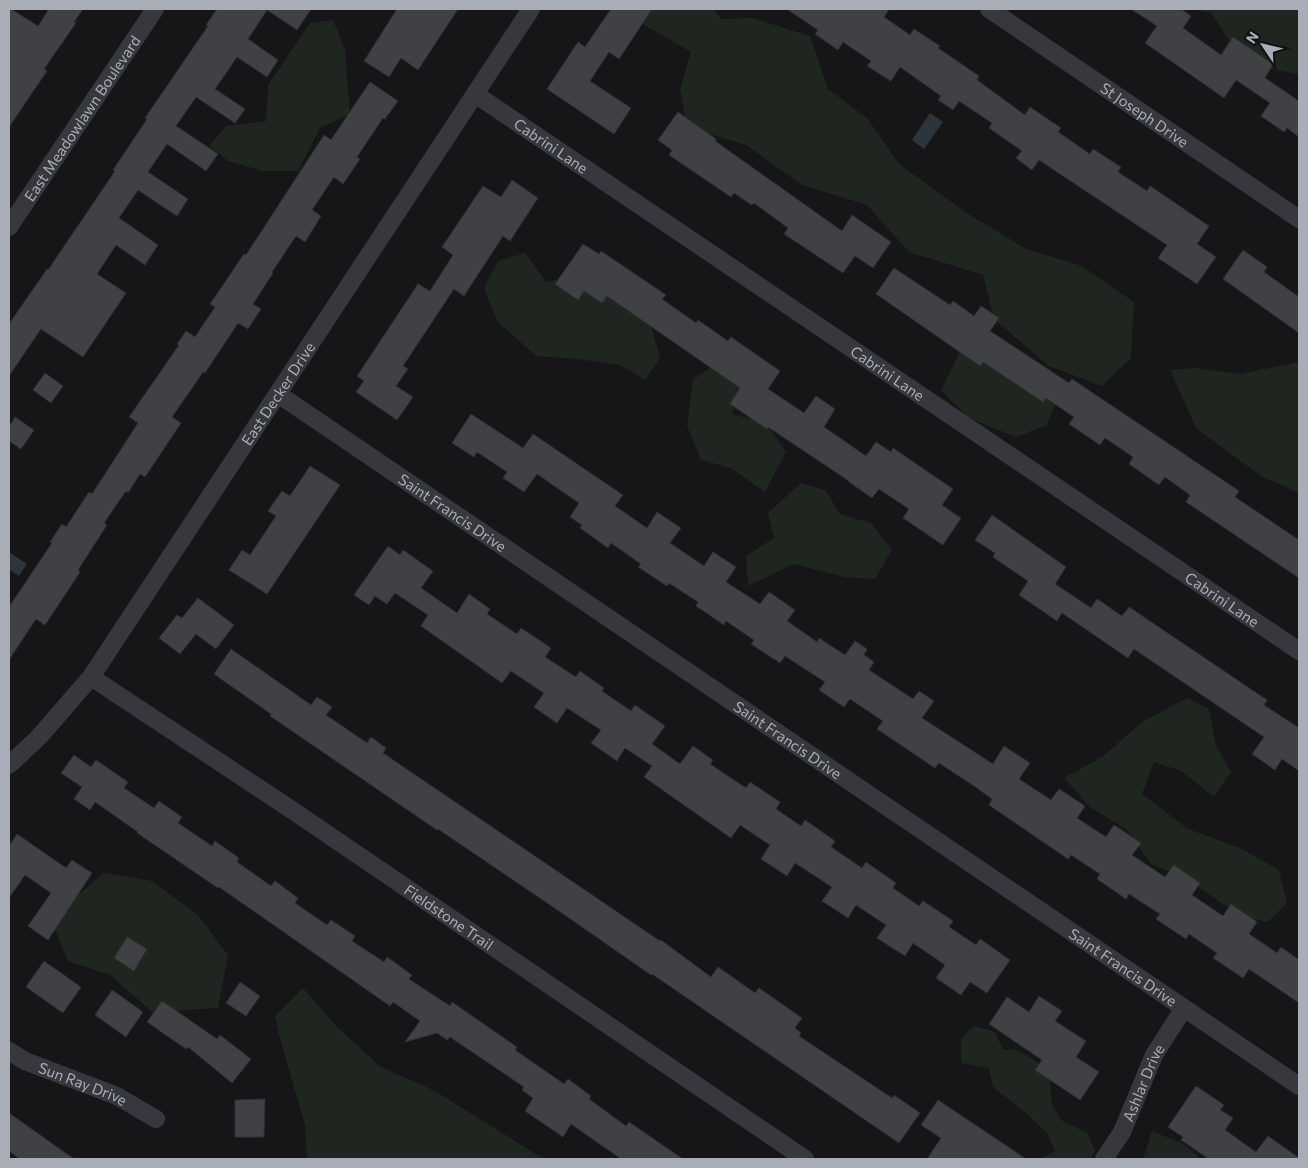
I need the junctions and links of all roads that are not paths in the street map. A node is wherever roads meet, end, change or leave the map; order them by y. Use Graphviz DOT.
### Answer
graph roads {
  1 [pos="155,9"];
  2 [pos="531,9"];
  3 [pos="989,9"];
  4 [pos="475,94"];
  5 [pos="1299,219"];
  6 [pos="9,227"];
  7 [pos="278,394"];
  8 [pos="1299,651"];
  9 [pos="91,677"];
  10 [pos="9,765"];
  11 [pos="1184,1008"];
  12 [pos="9,1051"];
  13 [pos="1299,1086"];
  14 [pos="156,1119"];
  15 [pos="805,1159"];
  16 [pos="1104,1159"];
  1 -- 6 [label="street, East Meadowlawn Boulevard"];
  2 -- 4 [label="street, East Decker Drive"];
  3 -- 5 [label="street, St Joseph Drive"];
  4 -- 7 [label="street, East Decker Drive"];
  4 -- 8 [label="street, Cabrini Lane"];
  7 -- 9 [label="street, East Decker Drive"];
  7 -- 11 [label="street, Saint Francis Drive"];
  9 -- 10 [label="street, East Decker Drive"];
  9 -- 15 [label="street, Fieldstone Trail"];
  11 -- 13 [label="street, Saint Francis Drive"];
  11 -- 16 [label="street, Ashlar Drive"];
  12 -- 14 [label="street, Sun Ray Drive"];
}
